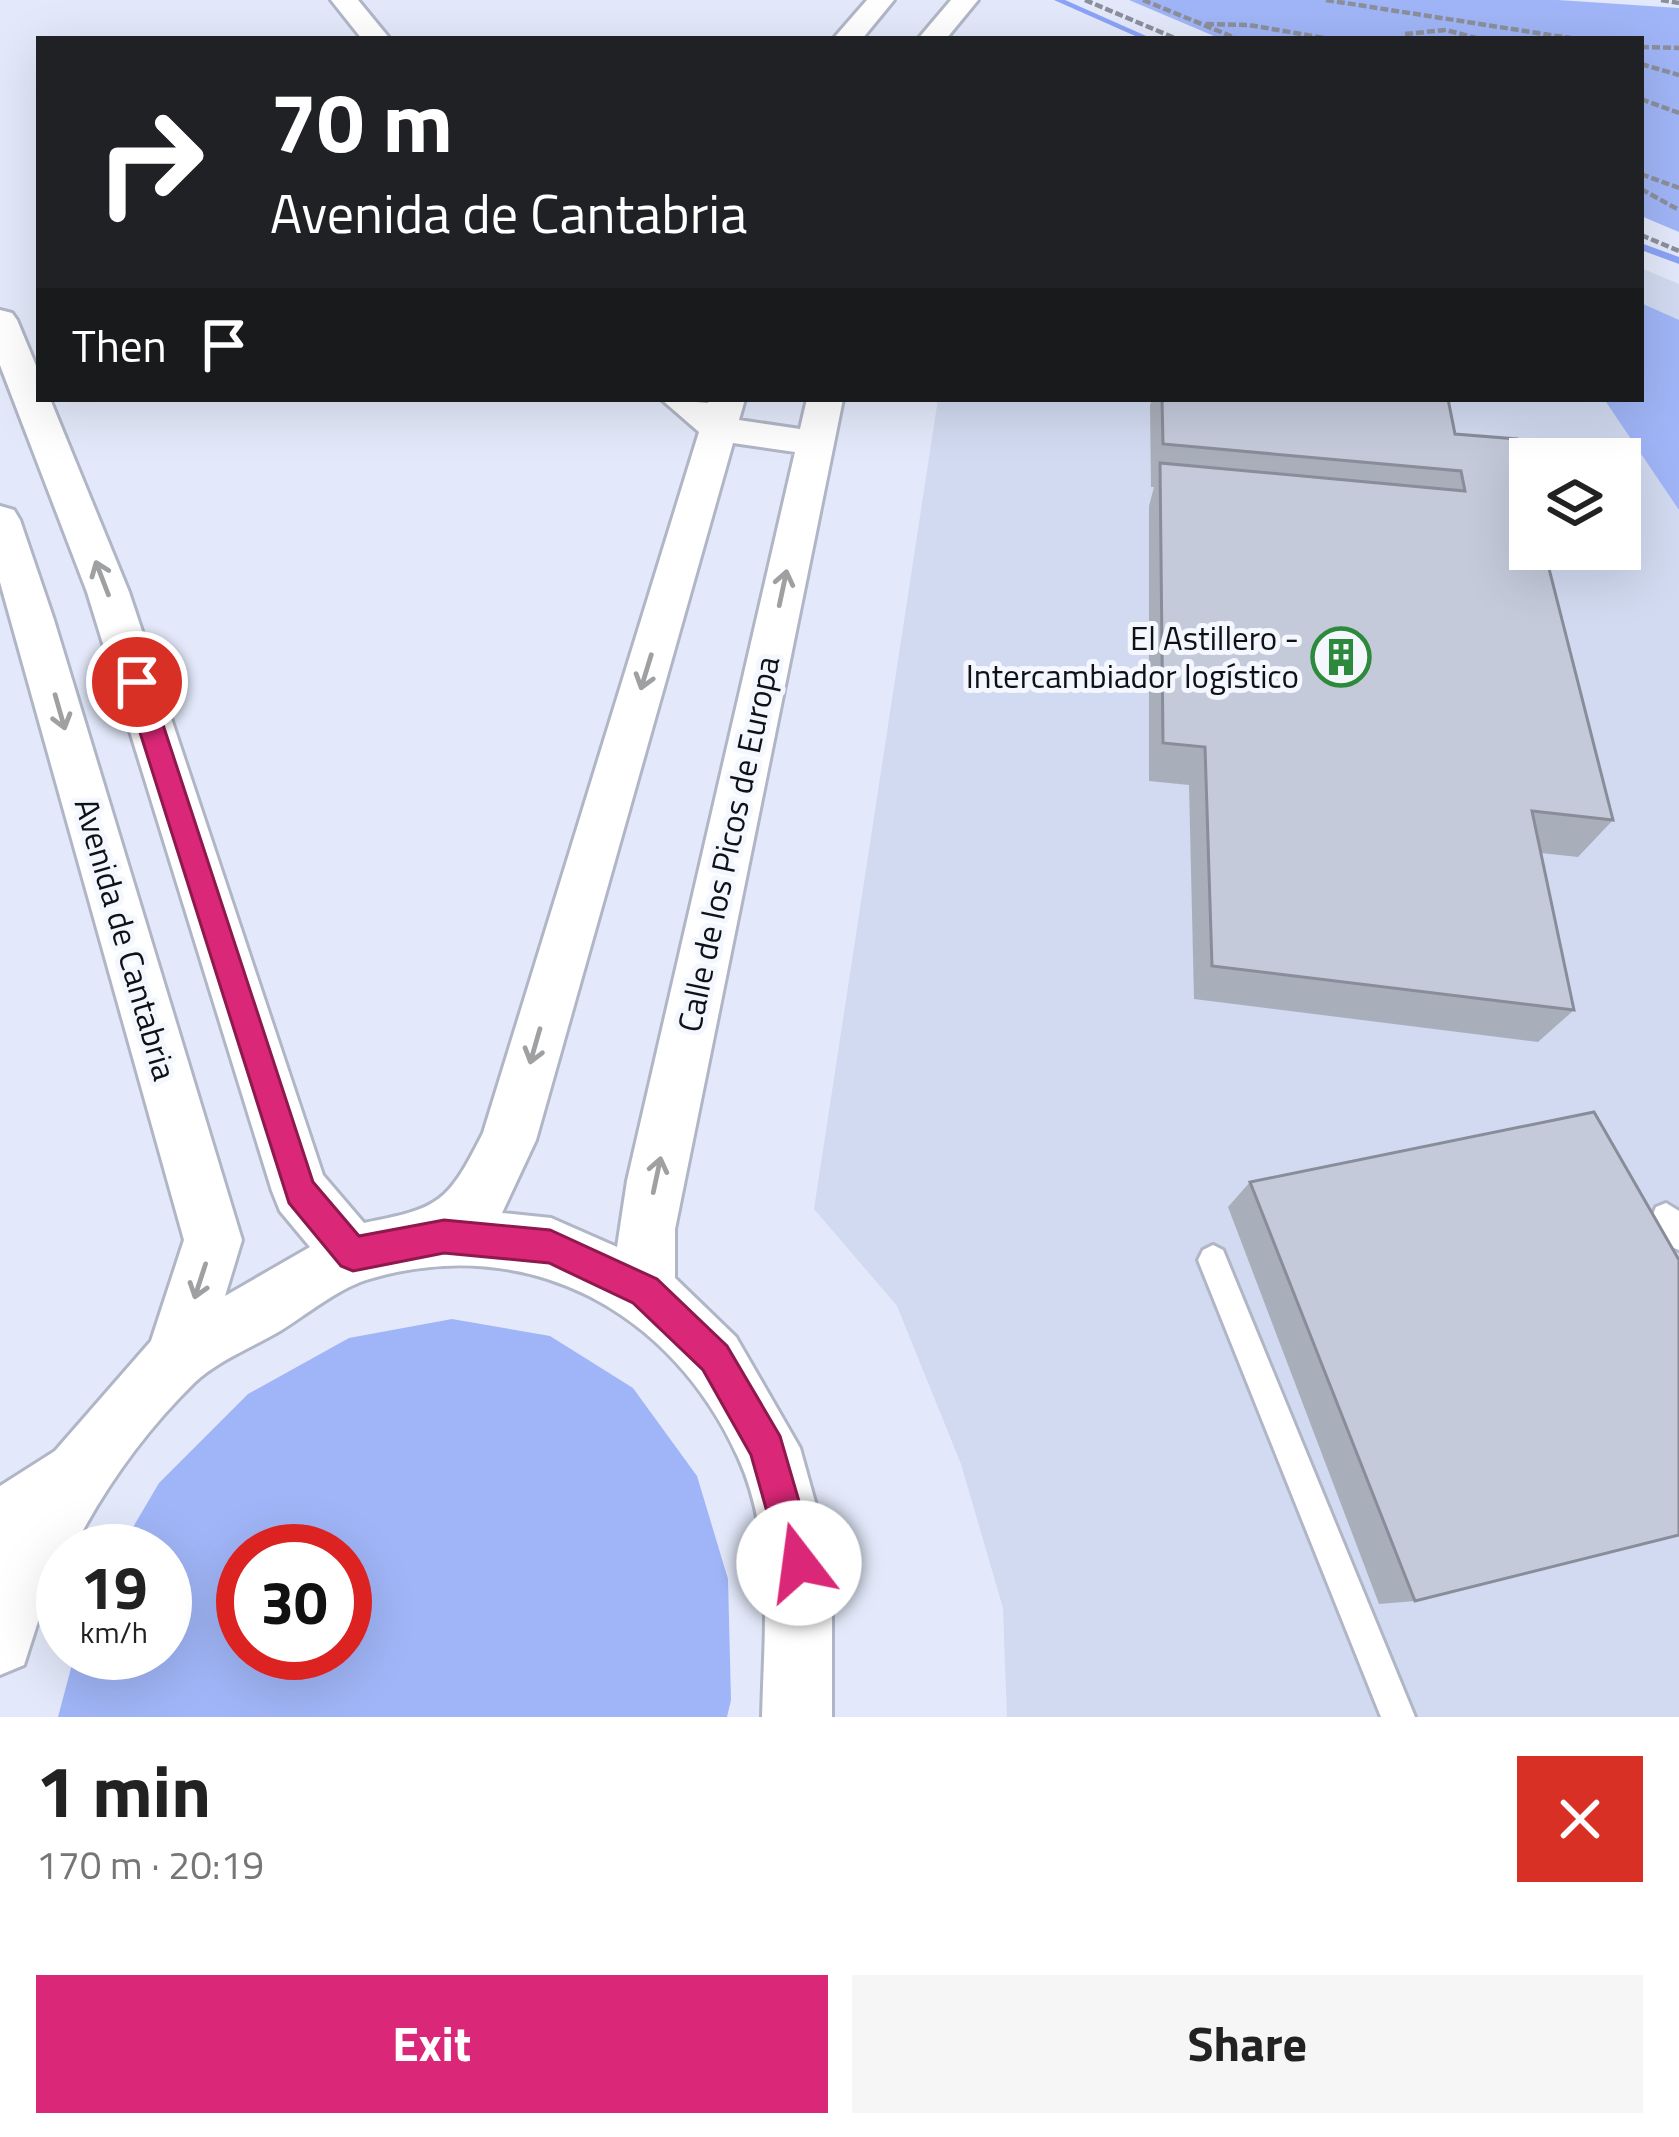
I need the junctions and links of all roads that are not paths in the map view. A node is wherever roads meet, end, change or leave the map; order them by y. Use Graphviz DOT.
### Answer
graph roads {
  1 [pos="344,0"];
  2 [pos="881,0"];
  3 [pos="965,0"];
  4 [pos="374,36"];
  5 [pos="850,36"];
  6 [pos="935,36"];
  7 [pos="0,320"];
  8 [pos="688,402"];
  9 [pos="723,414"];
  10 [pos="820,421"];
  11 [pos="0,520"];
  12 [pos="444,1236"];
  13 [pos="353,1254"];
  14 [pos="1213,1260"];
  15 [pos="645,1291"];
  16 [pos="175,1359"];
  17 [pos="78,1472"];
  18 [pos="0,1524"];
  19 [pos="0,1641"];
  20 [pos="797,1717"];
  21 [pos="1398,1717"];
  1 -- 4 [label="street"];
  2 -- 5 [label="street"];
  3 -- 6 [label="street"];
  13 -- 7 [label="street, one-way"];
  8 -- 9 [label="street"];
  9 -- 10 [label="street"];
  9 -- 12 [label="street, one-way"];
  15 -- 10 [label="street, Calle de los Picos de Europa, one-way"];
  11 -- 16 [label="street, Avenida de Cantabria, one-way"];
  12 -- 13 [label="street"];
  12 -- 15 [label="street"];
  13 -- 16 [label="street"];
  14 -- 21 [label="lane"];
  15 -- 20 [label="street"];
  16 -- 17 [label="street"];
  17 -- 18 [label="street"];
  17 -- 19 [label="street"];
}
